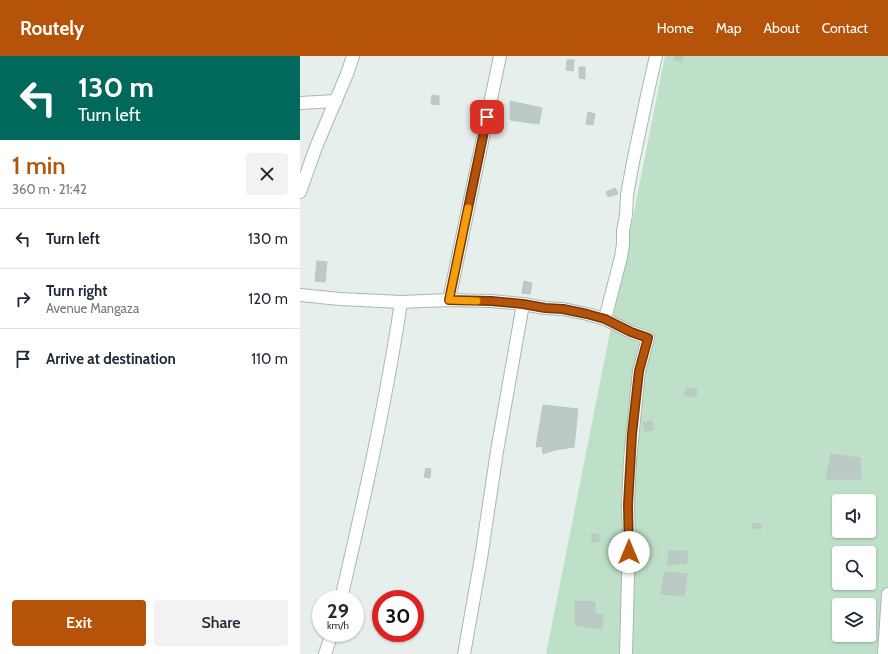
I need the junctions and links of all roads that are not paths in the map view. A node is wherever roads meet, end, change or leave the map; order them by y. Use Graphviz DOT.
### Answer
graph roads {
  1 [pos="353,56"];
  2 [pos="500,56"];
  3 [pos="656,56"];
  4 [pos="336,101"];
  5 [pos="300,103"];
  6 [pos="300,192"];
  7 [pos="300,295"];
  8 [pos="449,300"];
  9 [pos="400,302"];
  10 [pos="523,304"];
  11 [pos="605,319"];
  12 [pos="343,590"];
  13 [pos="888,594"];
  14 [pos="329,642"];
  15 [pos="325,654"];
  16 [pos="464,654"];
  17 [pos="626,654"];
  18 [pos="884,654"];
  1 -- 4 [label="street"];
  2 -- 8 [label="street"];
  3 -- 11 [label="street"];
  4 -- 5 [label="street"];
  4 -- 6 [label="street"];
  7 -- 9 [label="street"];
  8 -- 9 [label="street"];
  8 -- 10 [label="street"];
  9 -- 12 [label="street"];
  10 -- 11 [label="street"];
  10 -- 16 [label="street"];
  11 -- 17 [label="street"];
  13 -- 18 [label="street"];
  14 -- 15 [label="street"];
}
